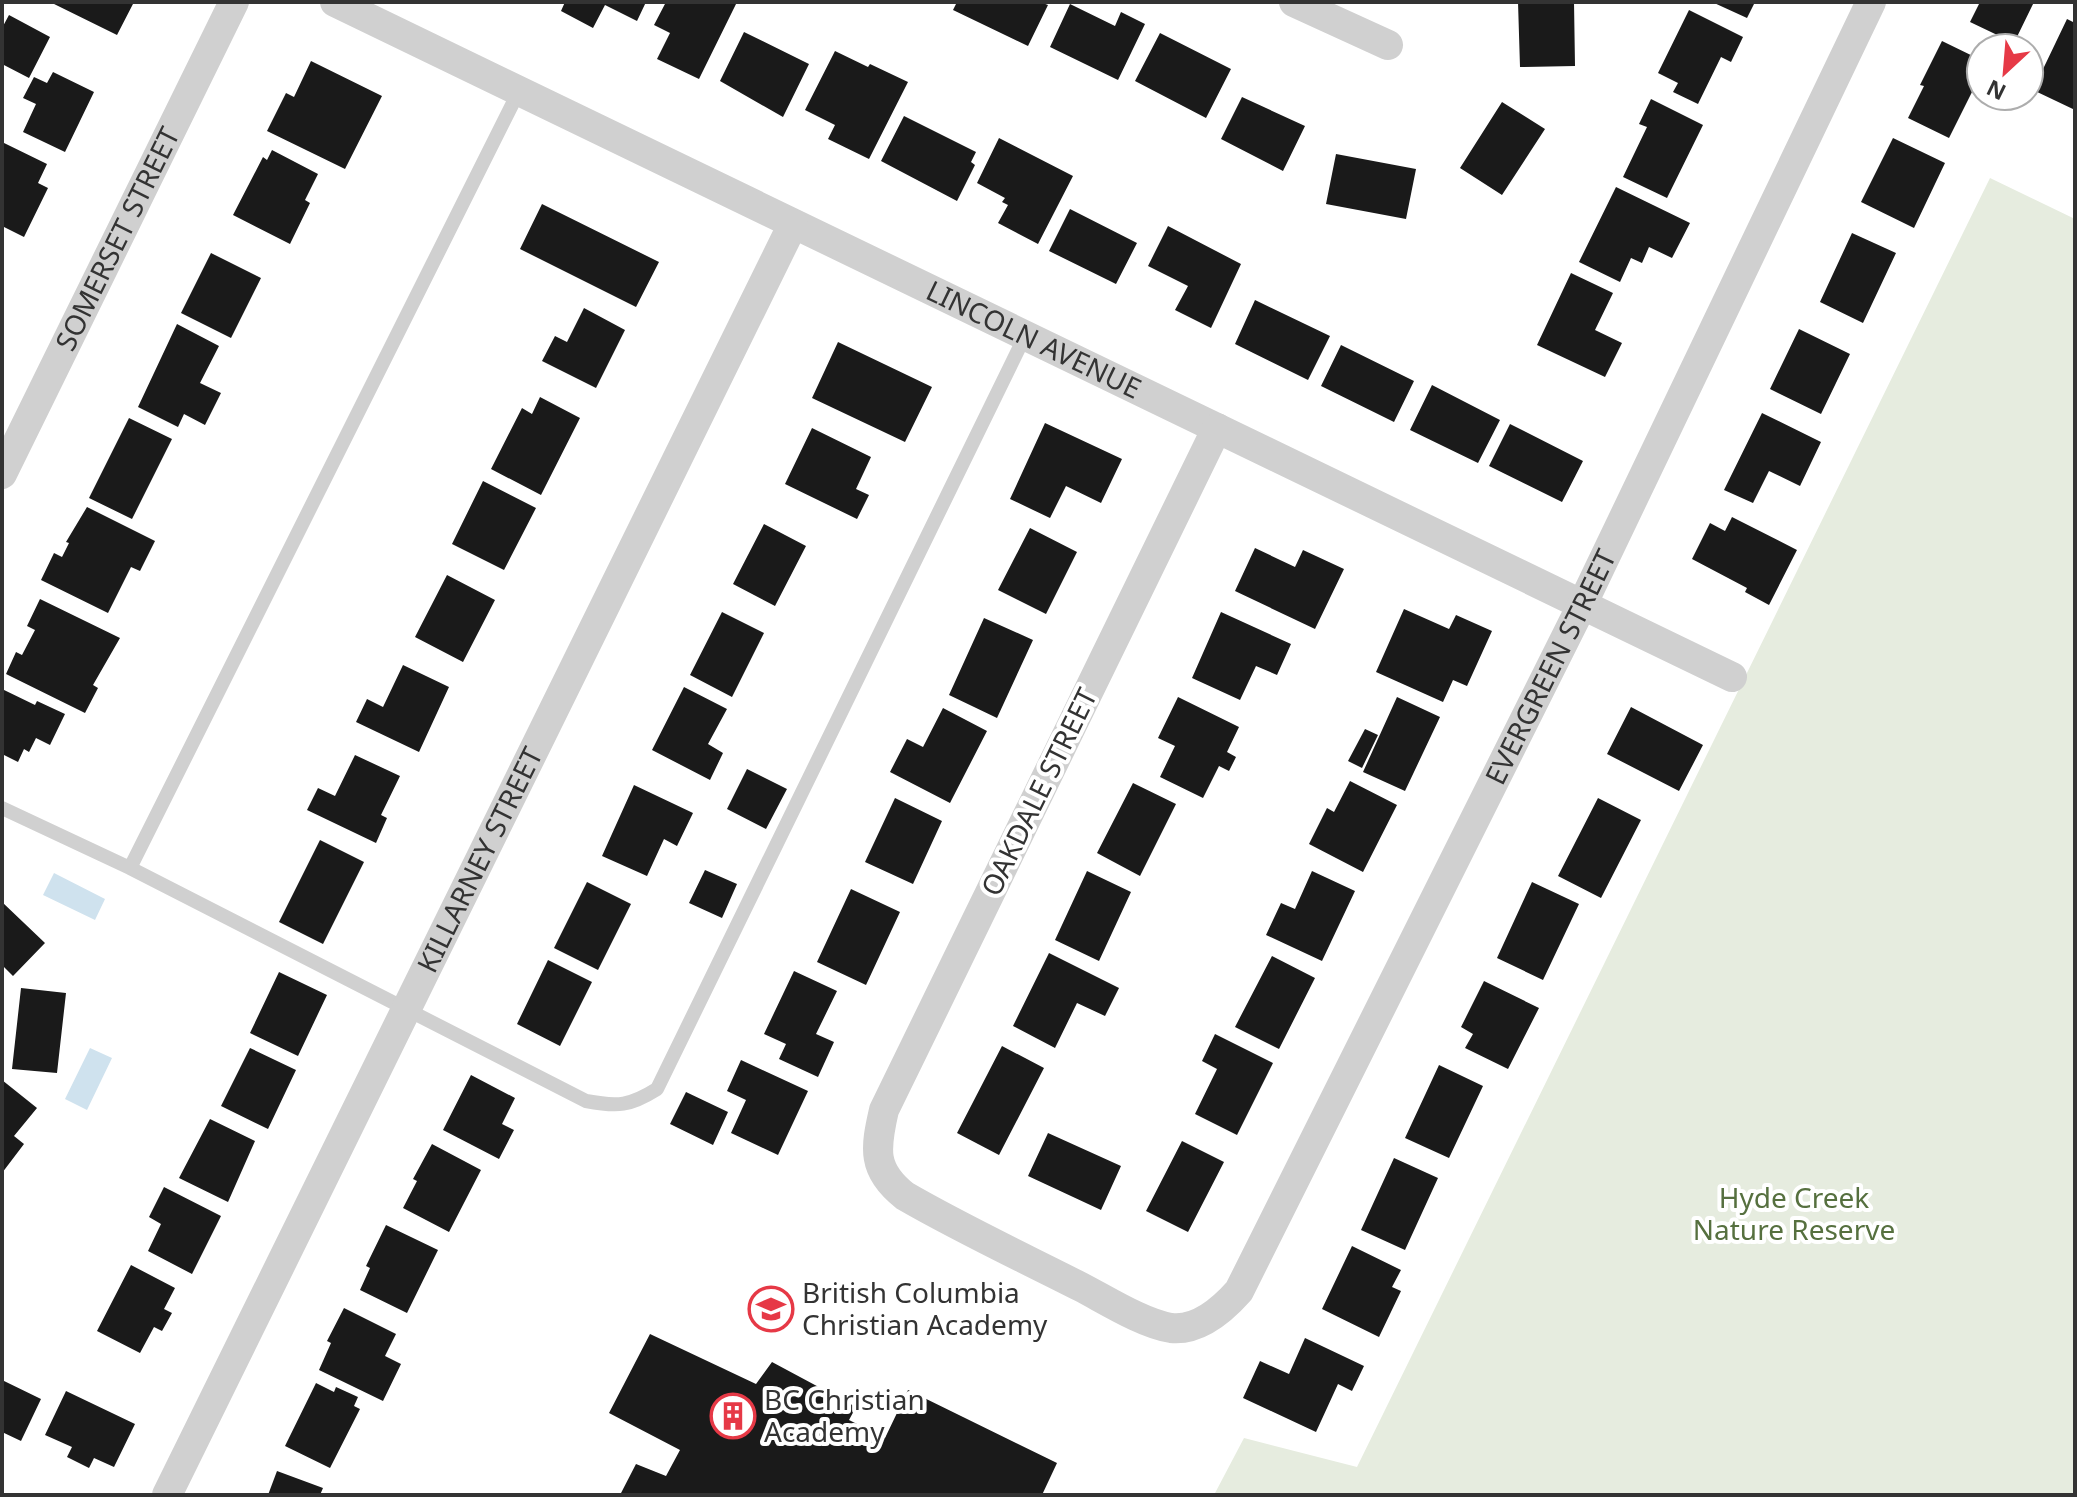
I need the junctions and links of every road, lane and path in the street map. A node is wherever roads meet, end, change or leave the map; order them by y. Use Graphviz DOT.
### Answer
graph roads {
  1 [pos="234,2"];
  2 [pos="335,2"];
  3 [pos="1294,2"];
  4 [pos="1871,2"];
  5 [pos="1388,45"];
  6 [pos="519,91"];
  7 [pos="793,224"];
  8 [pos="1025,336"];
  9 [pos="1217,428"];
  10 [pos="2,474"];
  11 [pos="1582,605"];
  12 [pos="1732,677"];
  13 [pos="2,808"];
  14 [pos="130,868"];
  15 [pos="407,1010"];
  16 [pos="1207,1318"];
  17 [pos="167,1495"];
  1 -- 10 [label="street, SOMERSET STREET"];
  2 -- 6 [label="street, LINCOLN AVENUE"];
  3 -- 5 [label="street"];
  4 -- 11 [label="street, EVERGREEN STREET"];
  6 -- 7 [label="street, LINCOLN AVENUE"];
  6 -- 14 [label="lane"];
  7 -- 8 [label="street, LINCOLN AVENUE"];
  7 -- 15 [label="street, KILLARNEY STREET"];
  8 -- 9 [label="street, LINCOLN AVENUE"];
  8 -- 15 [label="lane"];
  9 -- 11 [label="street, LINCOLN AVENUE"];
  9 -- 16 [label="street, OAKDALE STREET"];
  11 -- 12 [label="street, LINCOLN AVENUE"];
  11 -- 16 [label="street, EVERGREEN STREET"];
  13 -- 14 [label="lane"];
  14 -- 15 [label="lane"];
  15 -- 17 [label="street, KILLARNEY STREET"];
}
